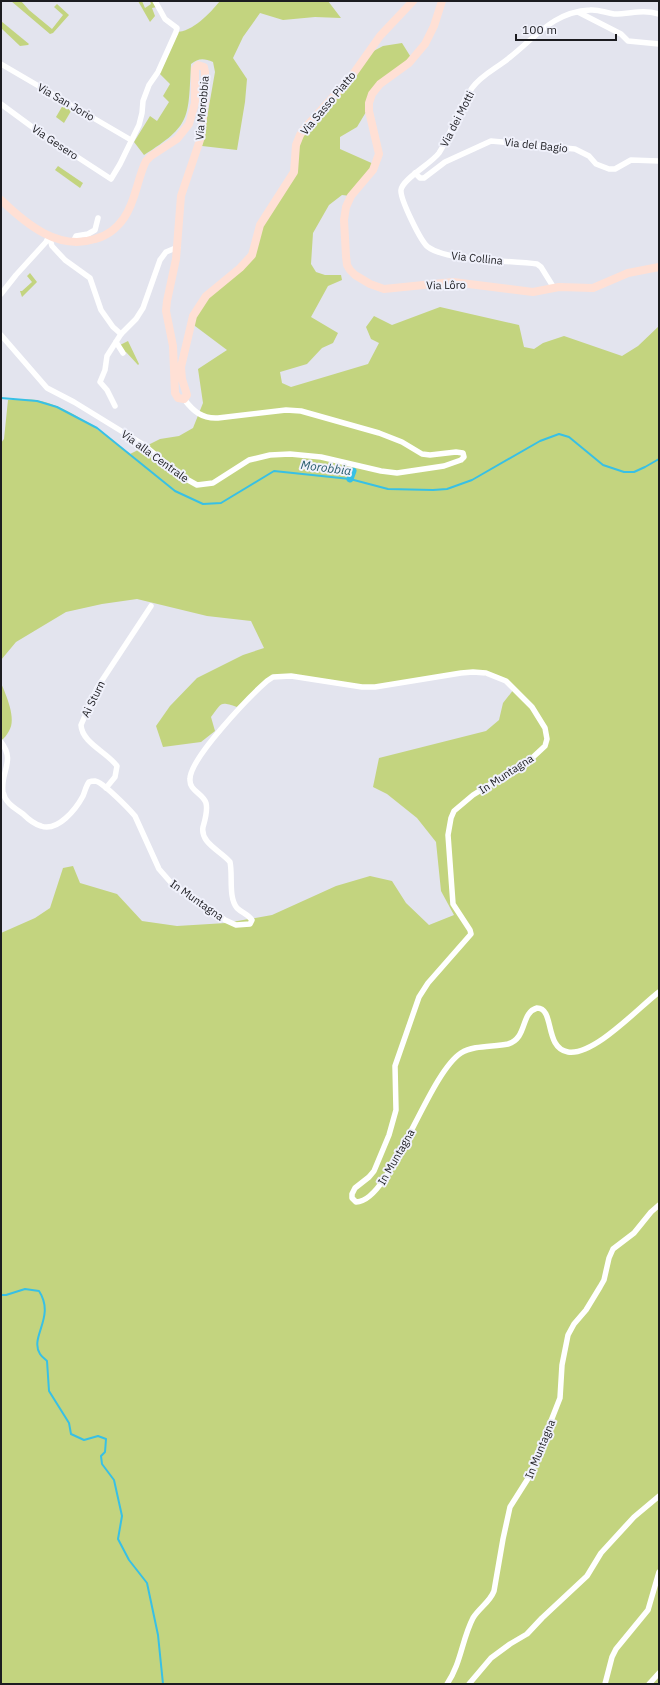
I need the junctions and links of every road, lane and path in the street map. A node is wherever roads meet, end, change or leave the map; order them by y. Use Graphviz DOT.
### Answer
graph roads {
  1 [pos="155,1"];
  2 [pos="414,1"];
  3 [pos="442,1"];
  4 [pos="578,12"];
  5 [pos="659,14"];
  6 [pos="659,44"];
  7 [pos="1,64"];
  8 [pos="1,104"];
  9 [pos="131,140"];
  10 [pos="659,161"];
  11 [pos="415,173"];
  12 [pos="1,200"];
  13 [pos="98,218"];
  14 [pos="49,236"];
  15 [pos="73,242"];
  16 [pos="178,247"];
  17 [pos="659,267"];
  18 [pos="554,288"];
  19 [pos="1,294"];
  20 [pos="121,334"];
  21 [pos="1,335"];
  22 [pos="116,342"];
  23 [pos="123,353"];
  24 [pos="183,399"];
  25 [pos="116,406"];
  26 [pos="151,606"];
  27 [pos="1,742"];
  28 [pos="106,788"];
  29 [pos="659,992"];
  30 [pos="659,1205"];
  31 [pos="659,1496"];
  32 [pos="659,1572"];
  33 [pos="659,1673"];
  34 [pos="447,1684"];
  35 [pos="469,1684"];
  36 [pos="605,1684"];
  37 [pos="649,1684"];
  1 -- 9 [label="street"];
  2 -- 24 [label="street, Via Sasso Piatto"];
  3 -- 18 [label="street, Via Lôro"];
  4 -- 5 [label="street, Via dei Motti"];
  4 -- 6 [label="street"];
  4 -- 11 [label="street, Via dei Motti"];
  7 -- 9 [label="street, Via San Jorio"];
  8 -- 9 [label="street, Via Gesero"];
  10 -- 11 [label="street, Via del Bagio"];
  11 -- 18 [label="street, Via Collina"];
  12 -- 14 [label="street, Via Morobbia"];
  13 -- 15 [label="street"];
  14 -- 15 [label="street, Via Morobbia"];
  14 -- 19 [label="street"];
  14 -- 20 [label="street"];
  15 -- 16 [label="street, Via Morobbia"];
  16 -- 20 [label="street"];
  16 -- 24 [label="street, Via Morobbia"];
  17 -- 18 [label="street, Via Lôro"];
  20 -- 22 [label="street"];
  21 -- 24 [label="street, Via alla Centrale"];
  22 -- 23 [label="street"];
  22 -- 25 [label="street"];
  26 -- 28 [label="street, Ai Sturn"];
  27 -- 28 [label="street, In Muntagna"];
  28 -- 29 [label="street, In Muntagna"];
  30 -- 34 [label="street, In Muntagna"];
  31 -- 35 [label="street"];
  32 -- 36 [label="street"];
  33 -- 37 [label="street"];
}
